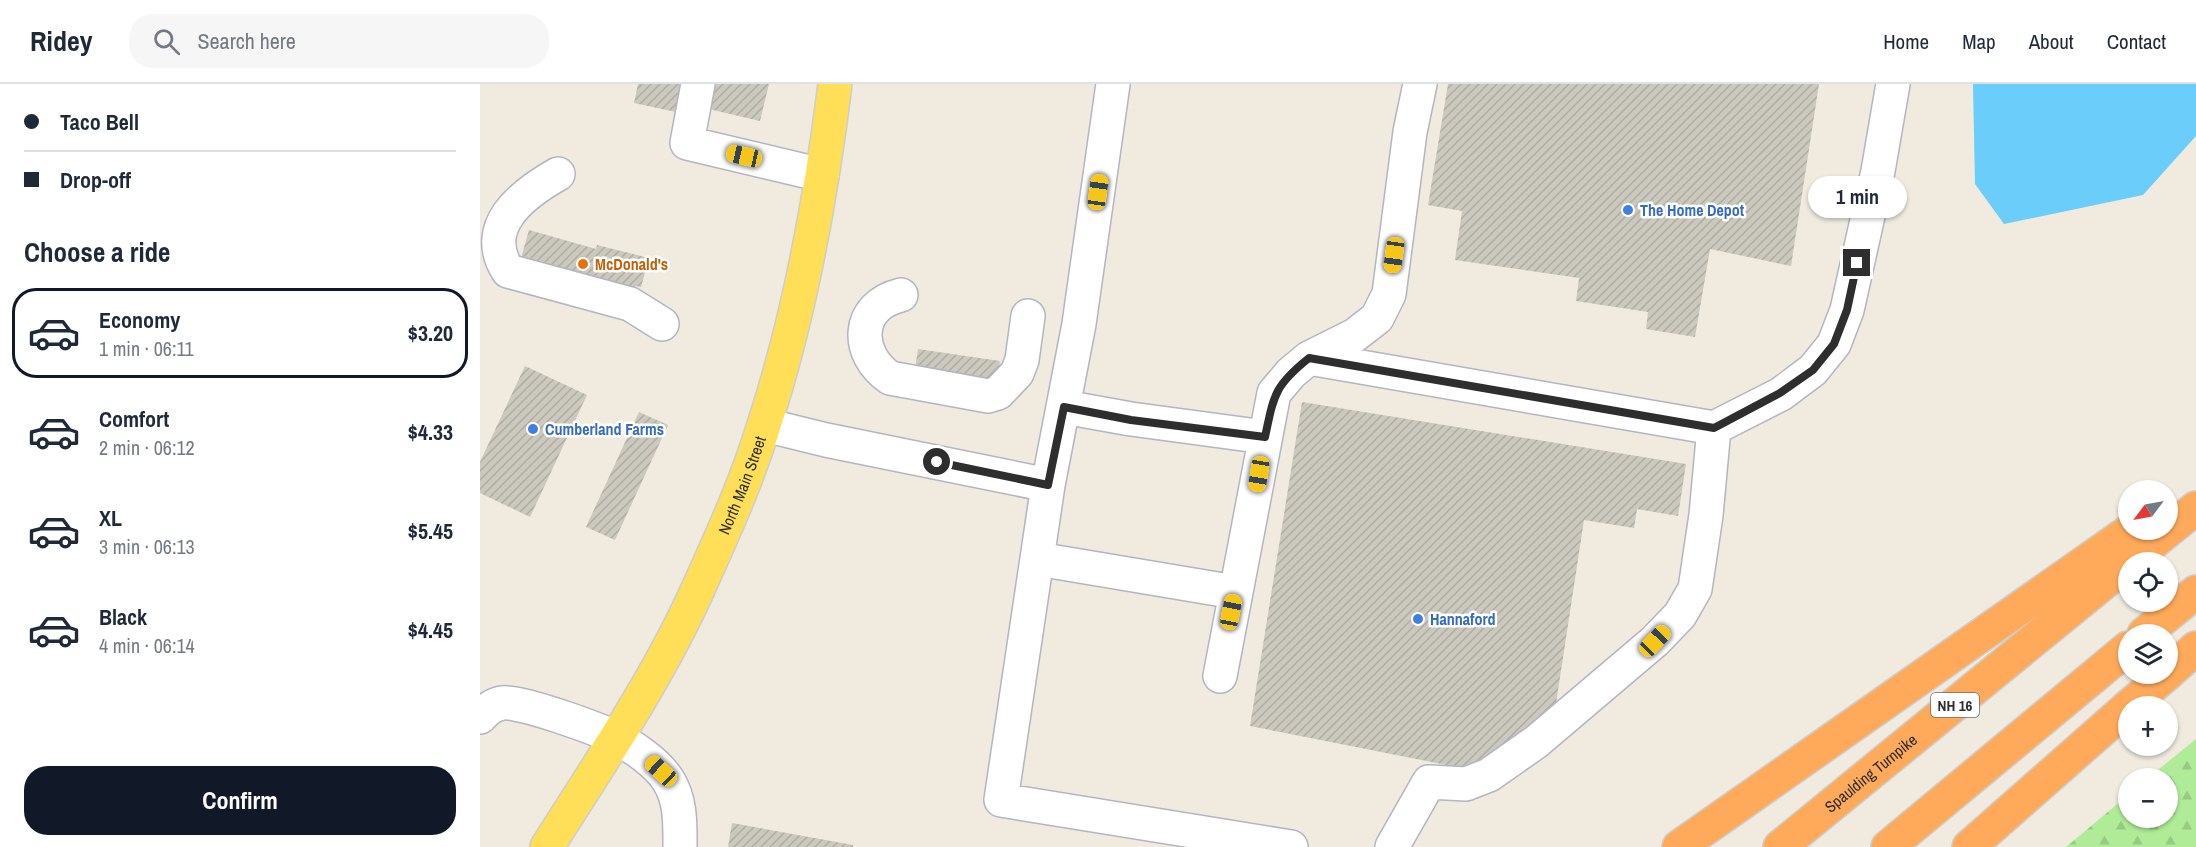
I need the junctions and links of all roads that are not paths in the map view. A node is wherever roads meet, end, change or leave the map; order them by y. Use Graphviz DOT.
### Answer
graph roads {
  1 [pos="698,84"];
  2 [pos="835,84"];
  3 [pos="1113,84"];
  4 [pos="1420,84"];
  5 [pos="1893,84"];
  6 [pos="558,174"];
  7 [pos="822,175"];
  8 [pos="901,296"];
  9 [pos="1028,316"];
  10 [pos="662,324"];
  11 [pos="1309,358"];
  12 [pos="1064,407"];
  13 [pos="765,425"];
  14 [pos="1714,428"];
  15 [pos="1265,437"];
  16 [pos="2196,484"];
  17 [pos="1048,485"];
  18 [pos="2178,497"];
  19 [pos="2196,508"];
  20 [pos="2118,539"];
  21 [pos="2142,552"];
  22 [pos="1038,559"];
  23 [pos="2118,572"];
  24 [pos="1235,592"];
  25 [pos="2196,592"];
  26 [pos="2156,624"];
  27 [pos="2196,648"];
  28 [pos="2118,656"];
  29 [pos="2178,664"];
  30 [pos="1220,676"];
  31 [pos="2155,684"];
  32 [pos="2141,696"];
  33 [pos="480,717"];
  34 [pos="2118,717"];
  35 [pos="615,737"];
  36 [pos="548,847"];
  37 [pos="680,847"];
  38 [pos="1291,847"];
  39 [pos="1392,847"];
  40 [pos="1679,847"];
  41 [pos="1780,847"];
  42 [pos="1888,847"];
  43 [pos="1969,847"];
  1 -- 7 [label="street"];
  2 -- 7 [label="main road, North Main Street"];
  3 -- 12 [label="street"];
  4 -- 11 [label="street"];
  5 -- 14 [label="street"];
  6 -- 10 [label="street"];
  7 -- 13 [label="main road, North Main Street"];
  8 -- 9 [label="street"];
  11 -- 14 [label="street"];
  11 -- 15 [label="street"];
  12 -- 15 [label="street"];
  12 -- 17 [label="street"];
  13 -- 17 [label="street"];
  13 -- 35 [label="main road, North Main Street"];
  14 -- 39 [label="street"];
  15 -- 24 [label="street"];
  16 -- 18 [label="highway"];
  17 -- 22 [label="street"];
  19 -- 21 [label="highway, Spaulding Turnpike / NH 16"];
  20 -- 40 [label="highway"];
  22 -- 24 [label="street"];
  22 -- 38 [label="street"];
  23 -- 41 [label="highway, Spaulding Turnpike / NH 16"];
  24 -- 30 [label="street"];
  25 -- 26 [label="highway"];
  27 -- 29 [label="highway"];
  28 -- 42 [label="highway"];
  31 -- 32 [label="highway"];
  33 -- 35 [label="street"];
  34 -- 43 [label="highway"];
  35 -- 36 [label="main road, North Main Street"];
  35 -- 37 [label="street"];
}
